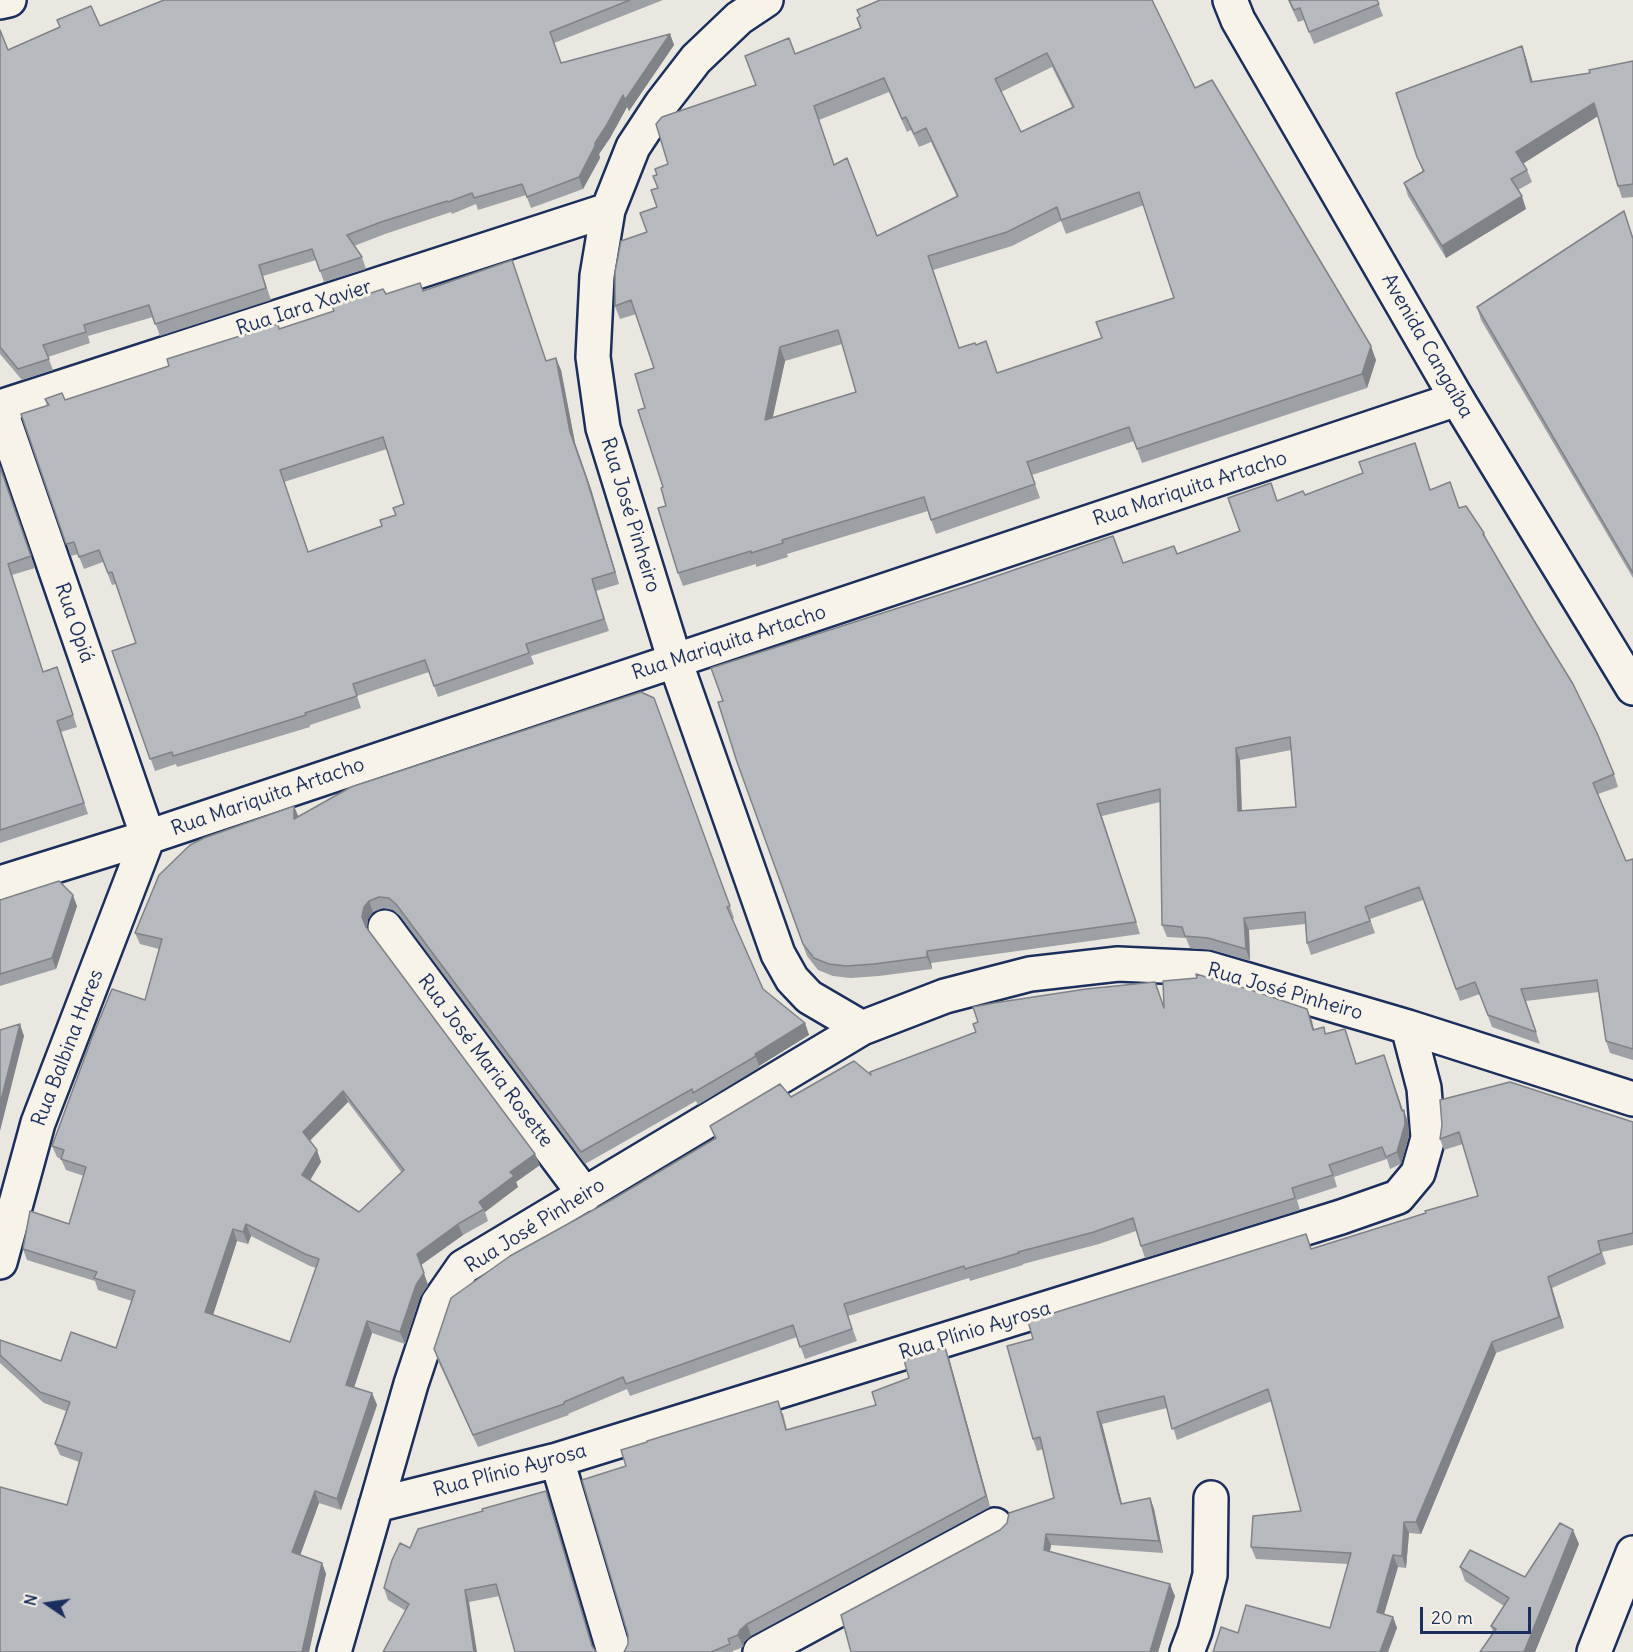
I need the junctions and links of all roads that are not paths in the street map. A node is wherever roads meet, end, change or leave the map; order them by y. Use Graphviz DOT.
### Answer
graph roads {
  1 [pos="9,0"];
  2 [pos="766,0"];
  3 [pos="1230,0"];
  4 [pos="0,2"];
  5 [pos="608,210"];
  6 [pos="1457,399"];
  7 [pos="0,408"];
  8 [pos="675,661"];
  9 [pos="1633,688"];
  10 [pos="148,837"];
  11 [pos="0,883"];
  12 [pos="385,927"];
  13 [pos="1408,1027"];
  14 [pos="862,1028"];
  15 [pos="1633,1099"];
  16 [pos="585,1195"];
  17 [pos="0,1262"];
  18 [pos="557,1460"];
  19 [pos="1211,1498"];
  20 [pos="376,1505"];
  21 [pos="995,1525"];
  22 [pos="1633,1553"];
  23 [pos="763,1651"];
  24 [pos="334,1652"];
  25 [pos="614,1652"];
  26 [pos="1188,1652"];
  27 [pos="1594,1652"];
  1 -- 4 [label="street"];
  2 -- 5 [label="street, Rua José Pinheiro"];
  3 -- 6 [label="street, Avenida Cangaíba"];
  5 -- 7 [label="street, Rua Iara Xavier"];
  5 -- 8 [label="street, Rua José Pinheiro"];
  6 -- 8 [label="street, Rua Mariquita Artacho"];
  6 -- 9 [label="street, Avenida Cangaíba"];
  7 -- 10 [label="street, Rua Opiá"];
  8 -- 10 [label="street, Rua Mariquita Artacho"];
  8 -- 14 [label="street, Rua José Pinheiro"];
  10 -- 11 [label="street, Rua Mariquita Artacho"];
  10 -- 17 [label="street, Rua Balbina Hares"];
  12 -- 16 [label="street, Rua José Maria Rosette"];
  13 -- 14 [label="street, Rua José Pinheiro"];
  13 -- 15 [label="street, Rua José Pinheiro"];
  13 -- 18 [label="street, Rua Plínio Ayrosa"];
  14 -- 16 [label="street, Rua José Pinheiro"];
  16 -- 20 [label="street, Rua José Pinheiro"];
  18 -- 20 [label="street, Rua Plínio Ayrosa"];
  18 -- 25 [label="street"];
  19 -- 26 [label="street"];
  20 -- 24 [label="street, Rua José Pinheiro"];
  21 -- 23 [label="street"];
  22 -- 27 [label="street"];
}
